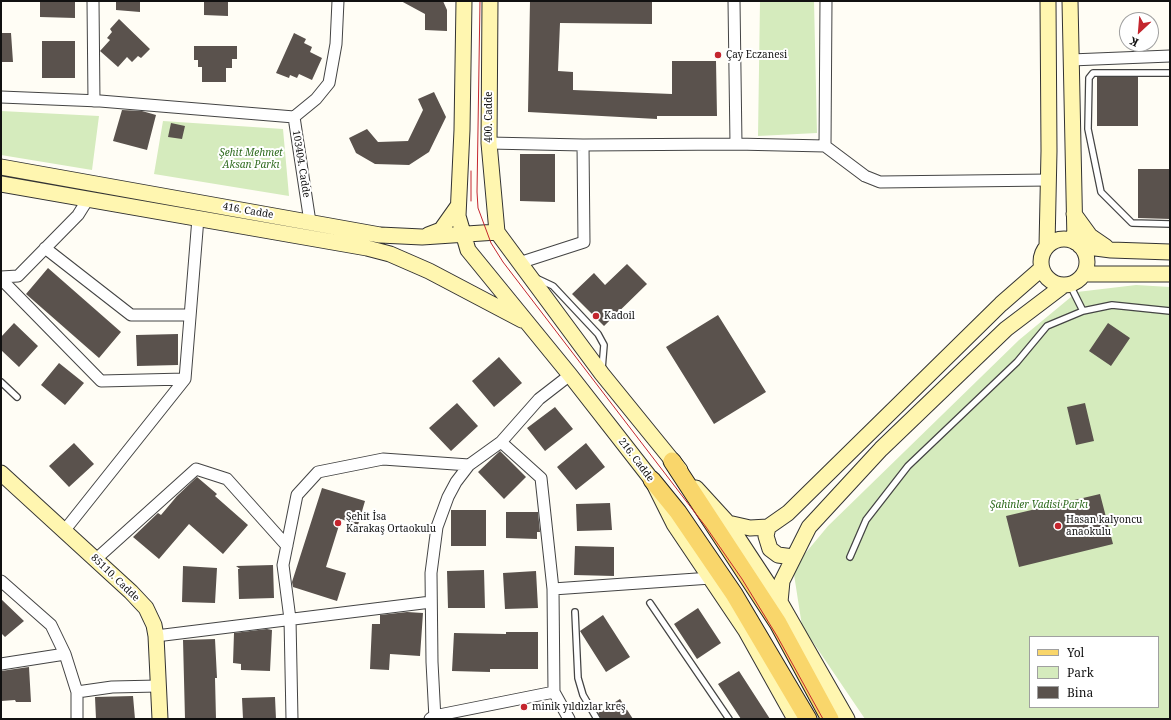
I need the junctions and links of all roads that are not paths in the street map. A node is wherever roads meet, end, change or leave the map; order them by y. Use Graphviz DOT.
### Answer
graph roads {
  1 [pos="93,1"];
  2 [pos="338,1"];
  3 [pos="464,1"];
  4 [pos="490,1"];
  5 [pos="734,1"];
  6 [pos="826,1"];
  7 [pos="1048,1"];
  8 [pos="1070,1"];
  9 [pos="1170,56"];
  10 [pos="1070,60"];
  11 [pos="1170,73"];
  12 [pos="1,97"];
  13 [pos="94,101"];
  14 [pos="294,117"];
  15 [pos="489,143"];
  16 [pos="736,144"];
  17 [pos="583,146"];
  18 [pos="825,146"];
  19 [pos="1,167"];
  20 [pos="1049,180"];
  21 [pos="1,184"];
  22 [pos="88,199"];
  23 [pos="458,211"];
  24 [pos="1074,214"];
  25 [pos="198,218"];
  26 [pos="310,222"];
  27 [pos="1170,224"];
  28 [pos="497,232"];
  29 [pos="463,234"];
  30 [pos="422,237"];
  31 [pos="1077,244"];
  32 [pos="1047,246"];
  33 [pos="45,248"];
  34 [pos="1110,250"];
  35 [pos="1170,252"];
  36 [pos="522,268"];
  37 [pos="1041,269"];
  38 [pos="1084,274"];
  39 [pos="1170,274"];
  40 [pos="1,278"];
  41 [pos="1067,285"];
  42 [pos="1170,311"];
  43 [pos="1083,312"];
  44 [pos="190,315"];
  45 [pos="527,322"];
  46 [pos="602,374"];
  47 [pos="570,375"];
  48 [pos="185,379"];
  49 [pos="1,382"];
  50 [pos="17,397"];
  51 [pos="501,442"];
  52 [pos="672,461"];
  53 [pos="469,465"];
  54 [pos="1,473"];
  55 [pos="652,480"];
  56 [pos="728,523"];
  57 [pos="768,527"];
  58 [pos="64,531"];
  59 [pos="287,546"];
  60 [pos="793,557"];
  61 [pos="850,557"];
  62 [pos="95,560"];
  63 [pos="711,578"];
  64 [pos="1,581"];
  65 [pos="553,589"];
  66 [pos="431,602"];
  67 [pos="780,602"];
  68 [pos="650,603"];
  69 [pos="575,612"];
  70 [pos="290,619"];
  71 [pos="156,636"];
  72 [pos="64,654"];
  73 [pos="1,664"];
  74 [pos="158,686"];
  75 [pos="77,692"];
  76 [pos="554,692"];
  77 [pos="433,718"];
  78 [pos="77,719"];
  79 [pos="160,719"];
  80 [pos="292,719"];
  81 [pos="569,719"];
  82 [pos="597,719"];
  83 [pos="729,719"];
  84 [pos="795,719"];
  85 [pos="808,719"];
  86 [pos="830,719"];
  87 [pos="847,719"];
  1 -- 13 [label="street"];
  2 -- 14 [label="street, 103404. Cadde"];
  3 -- 23 [label="main road"];
  4 -- 15 [label="main road, 400. Cadde"];
  5 -- 16 [label="street"];
  6 -- 18 [label="street"];
  7 -- 20 [label="main road"];
  8 -- 10 [label="main road"];
  9 -- 10 [label="street"];
  10 -- 24 [label="main road"];
  11 -- 27 [label="lane"];
  12 -- 13 [label="street"];
  13 -- 14 [label="street"];
  14 -- 26 [label="street, 103404. Cadde"];
  15 -- 17 [label="street"];
  15 -- 28 [label="main road, 400. Cadde"];
  16 -- 17 [label="street"];
  16 -- 18 [label="street"];
  17 -- 36 [label="street"];
  18 -- 20 [label="street"];
  19 -- 26 [label="main road, 416. Cadde"];
  20 -- 32 [label="main road"];
  21 -- 22 [label="main road"];
  22 -- 25 [label="main road"];
  22 -- 33 [label="street"];
  23 -- 29 [label="main road, 216. Cadde"];
  23 -- 30 [label="main road"];
  24 -- 31 [label="main road"];
  24 -- 34 [label="main road"];
  25 -- 44 [label="street"];
  25 -- 45 [label="main road"];
  26 -- 30 [label="main road, 416. Cadde"];
  28 -- 29 [label="main road, 416. Cadde"];
  28 -- 36 [label="main road"];
  29 -- 30 [label="main road, 416. Cadde"];
  29 -- 45 [label="main road, 216. Cadde"];
  31 -- 32 [label="main road"];
  31 -- 34 [label="main road"];
  31 -- 38 [label="main road"];
  32 -- 37 [label="main road"];
  33 -- 40 [label="street"];
  33 -- 44 [label="street"];
  34 -- 35 [label="main road"];
  36 -- 46 [label="main road"];
  36 -- 46 [label="lane"];
  37 -- 41 [label="main road"];
  37 -- 57 [label="main road"];
  38 -- 39 [label="main road"];
  38 -- 41 [label="main road"];
  40 -- 48 [label="street"];
  41 -- 43 [label="lane"];
  41 -- 60 [label="main road"];
  42 -- 43 [label="lane"];
  43 -- 61 [label="lane"];
  44 -- 48 [label="street"];
  45 -- 47 [label="main road, 216. Cadde"];
  46 -- 52 [label="main road"];
  47 -- 51 [label="street"];
  47 -- 55 [label="main road, 216. Cadde"];
  48 -- 58 [label="street"];
  49 -- 50 [label="lane"];
  51 -- 53 [label="street"];
  51 -- 65 [label="street"];
  52 -- 56 [label="main road"];
  52 -- 86 [label="main road"];
  53 -- 59 [label="street"];
  53 -- 66 [label="street"];
  54 -- 58 [label="main road, 85110. Cadde"];
  55 -- 63 [label="main road, 216. Cadde"];
  55 -- 85 [label="main road"];
  56 -- 57 [label="main road"];
  56 -- 67 [label="main road"];
  57 -- 60 [label="main road"];
  58 -- 62 [label="main road, 85110. Cadde"];
  59 -- 62 [label="street"];
  59 -- 70 [label="street"];
  60 -- 67 [label="main road"];
  62 -- 71 [label="main road, 85110. Cadde"];
  63 -- 65 [label="street"];
  63 -- 84 [label="main road, 216. Cadde"];
  64 -- 72 [label="street"];
  65 -- 76 [label="street"];
  66 -- 70 [label="street"];
  66 -- 77 [label="street"];
  67 -- 87 [label="main road"];
  68 -- 83 [label="lane"];
  69 -- 82 [label="lane"];
  70 -- 71 [label="street"];
  70 -- 80 [label="street"];
  71 -- 74 [label="main road, 85110. Cadde"];
  72 -- 73 [label="street"];
  72 -- 75 [label="street"];
  74 -- 75 [label="street"];
  74 -- 79 [label="main road, 85110. Cadde"];
  75 -- 78 [label="street"];
  76 -- 77 [label="street"];
  76 -- 81 [label="street"];
}
